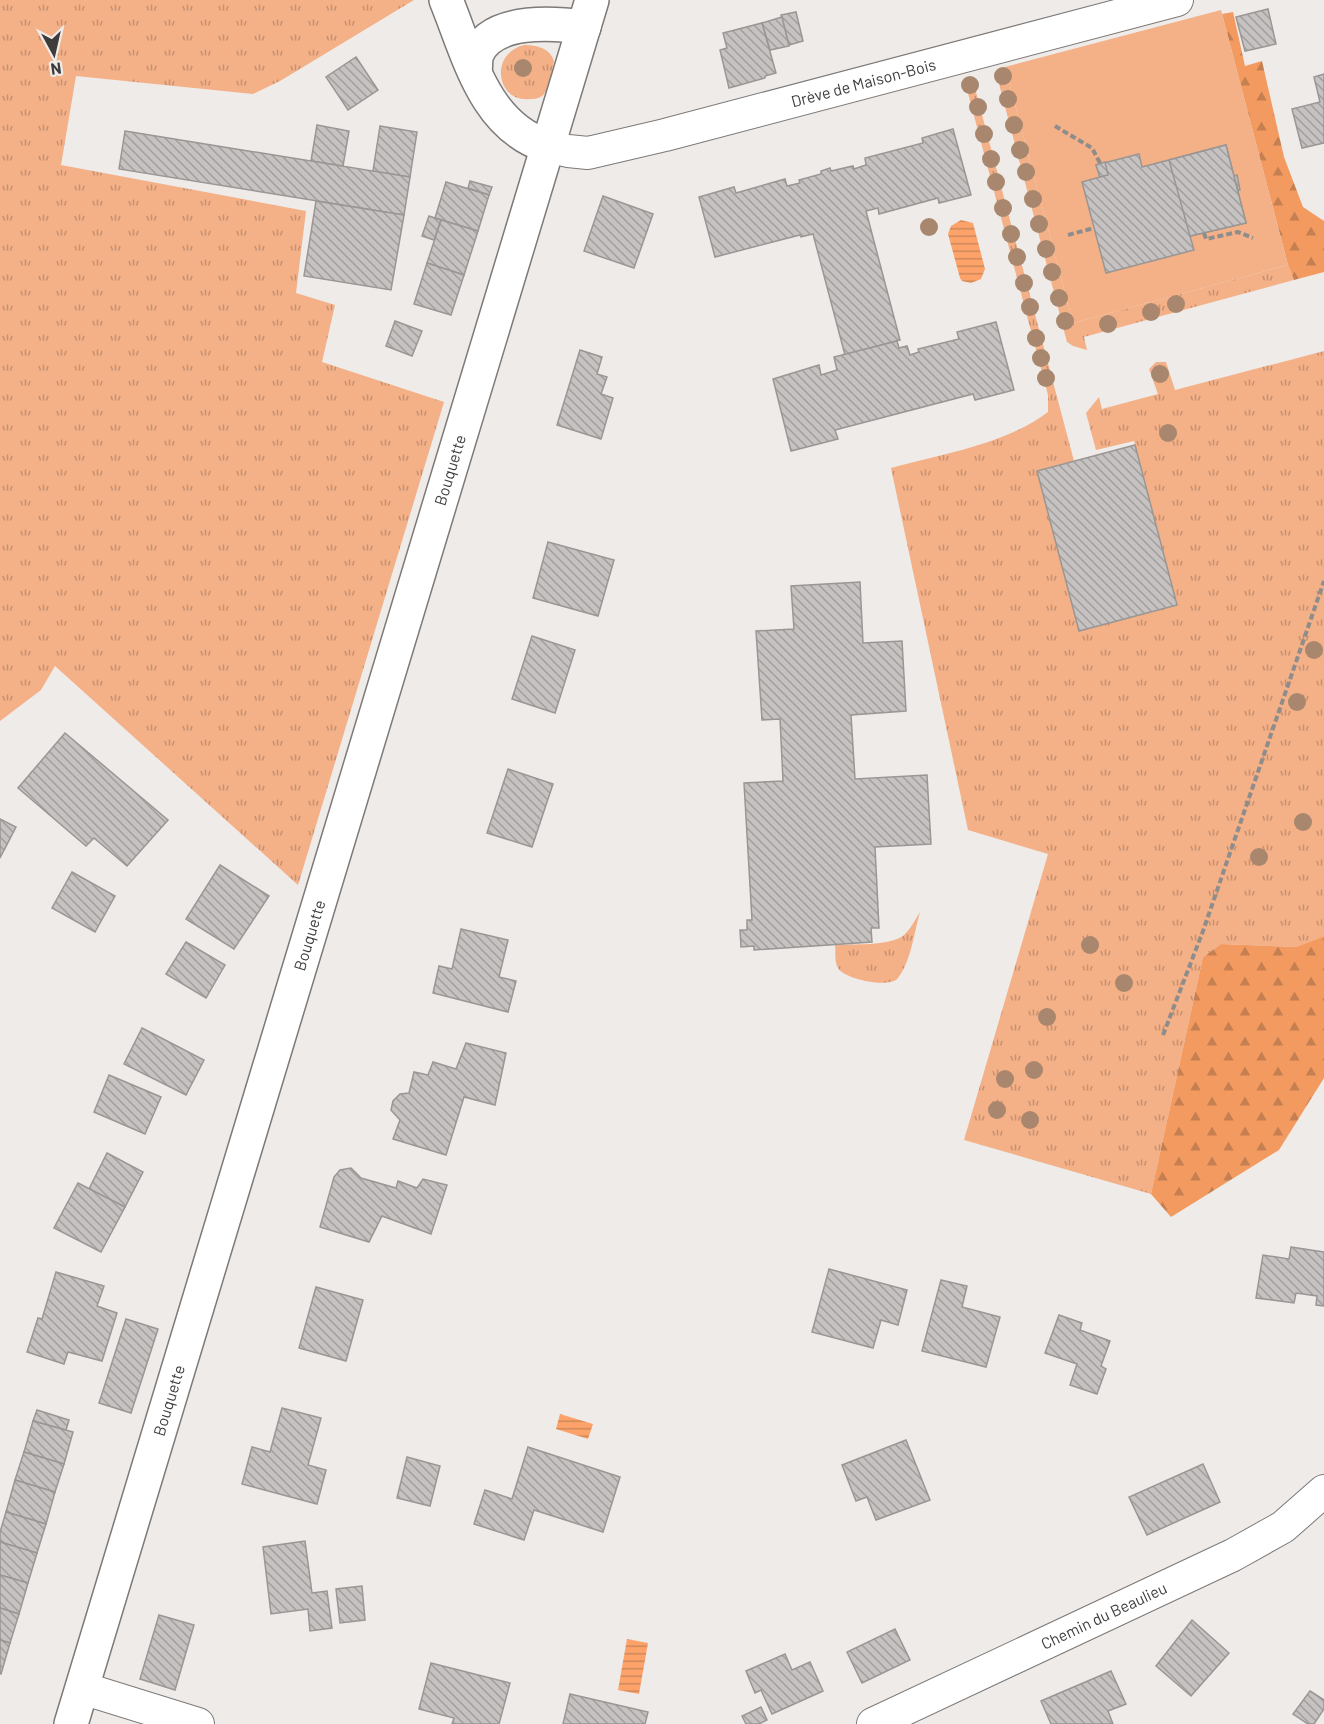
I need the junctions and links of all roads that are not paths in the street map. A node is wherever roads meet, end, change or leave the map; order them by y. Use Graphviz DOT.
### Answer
graph roads {
  1 [pos="447,0"];
  2 [pos="1177,0"];
  3 [pos="588,13"];
  4 [pos="500,32"];
  5 [pos="475,72"];
  6 [pos="547,146"];
  7 [pos="1324,1491"];
  8 [pos="82,1688"];
  9 [pos="72,1724"];
  10 [pos="198,1724"];
  11 [pos="873,1724"];
  1 -- 4 [label="main road"];
  1 -- 5 [label="main road"];
  2 -- 6 [label="street, Drève de Maison-Bois"];
  3 -- 4 [label="main road"];
  3 -- 6 [label="main road, Bouquette"];
  4 -- 5 [label="main road"];
  5 -- 6 [label="main road"];
  6 -- 8 [label="main road, Bouquette"];
  7 -- 11 [label="street, Chemin du Beaulieu"];
  8 -- 9 [label="main road, Bouquette"];
  8 -- 10 [label="street"];
}
